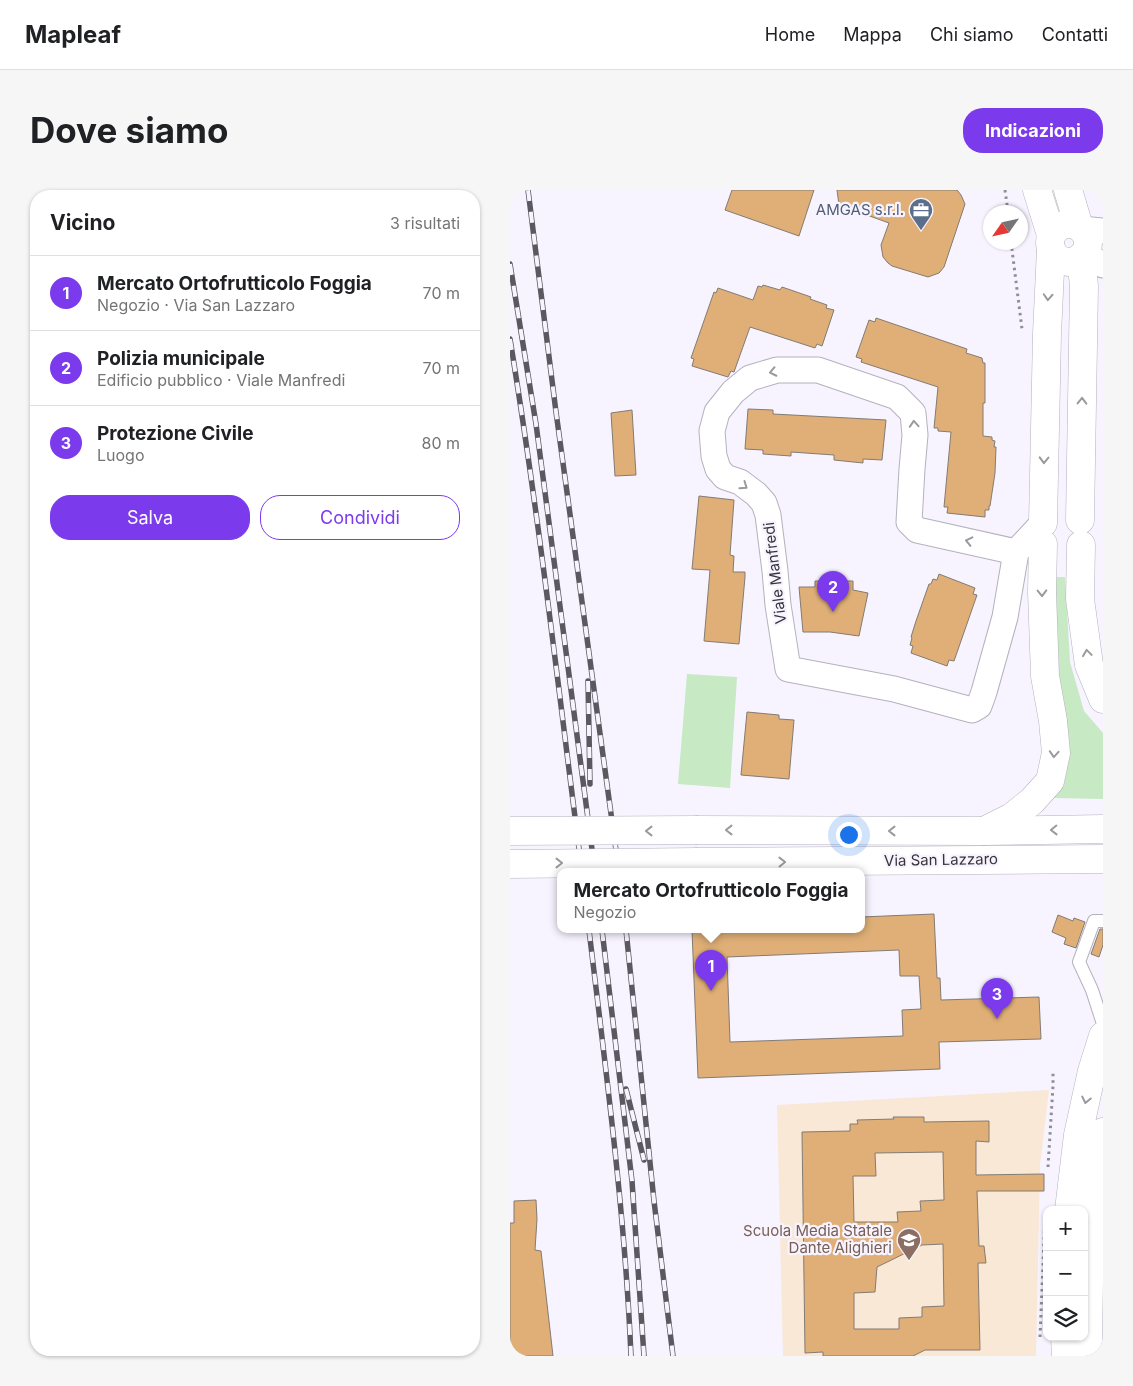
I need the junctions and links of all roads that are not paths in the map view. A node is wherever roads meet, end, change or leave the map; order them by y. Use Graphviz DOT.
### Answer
graph roads {
  1 [pos="1037,190"];
  2 [pos="1068,190"];
  3 [pos="1051,242"];
  4 [pos="1088,244"];
  5 [pos="1103,324"];
  6 [pos="1083,358"];
  7 [pos="1080,532"];
  8 [pos="1043,534"];
  9 [pos="1016,552"];
  10 [pos="1103,699"];
  11 [pos="1103,829"];
  12 [pos="510,831"];
  13 [pos="984,831"];
  14 [pos="1103,859"];
  15 [pos="510,864"];
  16 [pos="1103,921"];
  17 [pos="1103,1024"];
  18 [pos="1103,1036"];
  19 [pos="1098,1071"];
  20 [pos="1103,1132"];
  21 [pos="1069,1206"];
  22 [pos="1065,1341"];
  23 [pos="1066,1356"];
  24 [pos="1087,1356"];
  1 -- 3 [label="main road"];
  2 -- 4 [label="main road"];
  3 -- 4 [label="main road"];
  3 -- 8 [label="main road, one-way"];
  4 -- 6 [label="main road"];
  5 -- 6 [label="main road"];
  7 -- 6 [label="main road, one-way"];
  7 -- 8 [label="main road"];
  7 -- 8 [label="main road"];
  10 -- 7 [label="main road, one-way"];
  8 -- 9 [label="street"];
  8 -- 13 [label="main road, one-way"];
  9 -- 9 [label="street, Viale Manfredi, one-way"];
  11 -- 13 [label="main road, Via San Lazzaro, one-way"];
  13 -- 12 [label="main road, Via San Lazzaro, one-way, bridge"];
  15 -- 14 [label="main road, Via San Lazzaro, one-way, bridge"];
  16 -- 17 [label="lane"];
  18 -- 19 [label="main road"];
  19 -- 21 [label="main road, one-way"];
  20 -- 24 [label="main road"];
  22 -- 23 [label="main road"];
}
